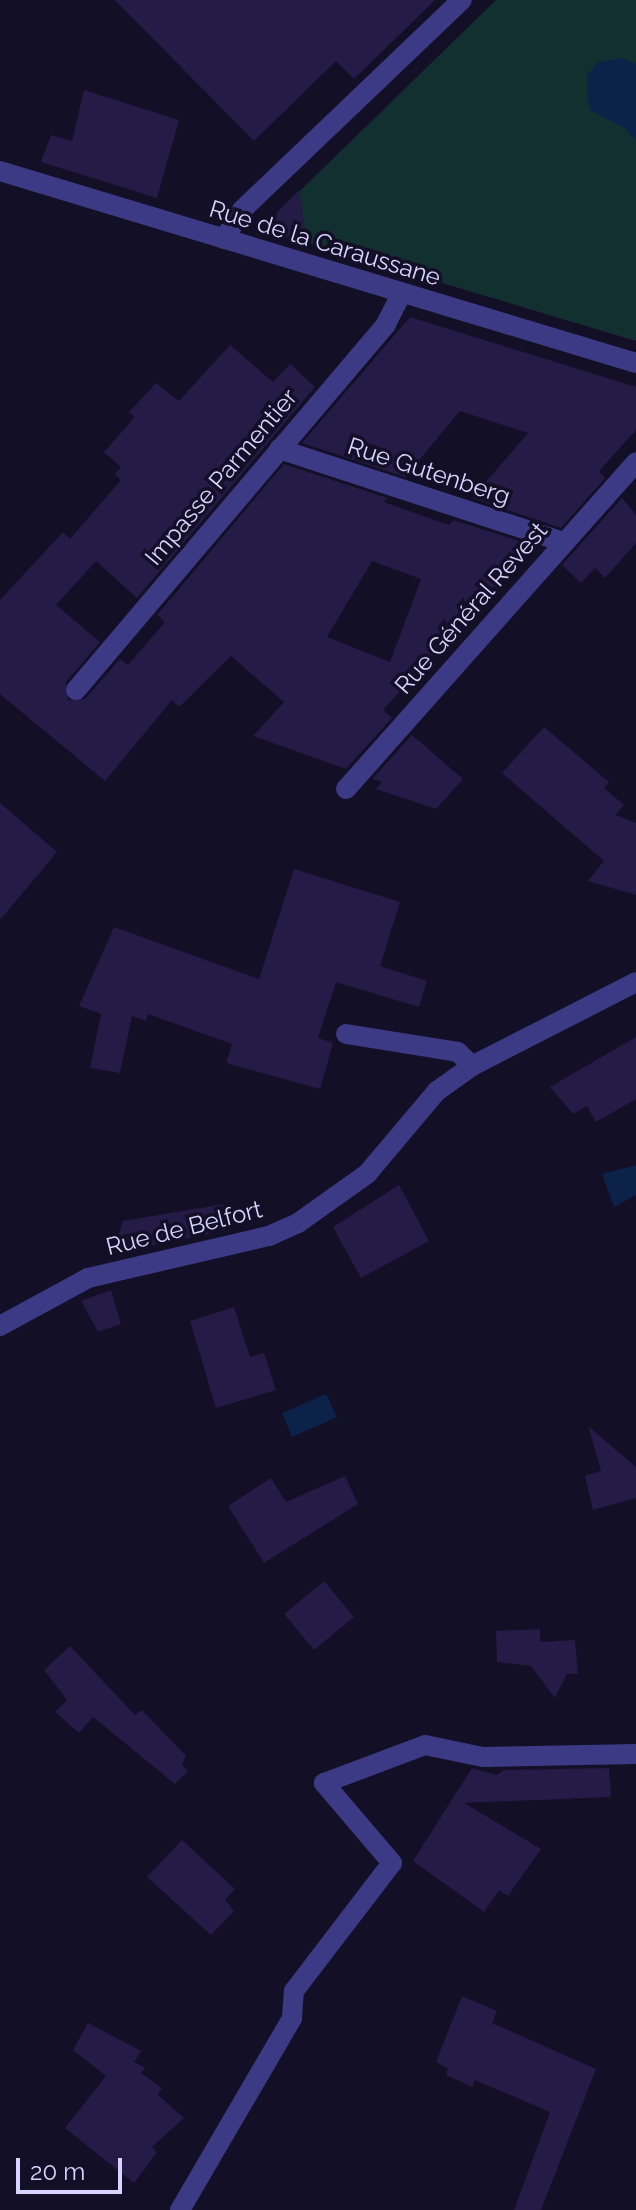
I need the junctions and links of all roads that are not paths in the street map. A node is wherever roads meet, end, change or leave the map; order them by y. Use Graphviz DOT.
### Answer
graph roads {
  1 [pos="462,0"];
  2 [pos="0,171"];
  3 [pos="224,239"];
  4 [pos="401,294"];
  5 [pos="636,363"];
  6 [pos="279,449"];
  7 [pos="636,462"];
  8 [pos="563,542"];
  9 [pos="76,690"];
  10 [pos="346,789"];
  11 [pos="636,982"];
  12 [pos="346,1034"];
  13 [pos="465,1059"];
  14 [pos="0,1326"];
  15 [pos="636,1754"];
  16 [pos="180,2210"];
  1 -- 3 [label="street"];
  2 -- 3 [label="street, Rue de la Caraussane"];
  3 -- 4 [label="street, Rue de la Caraussane"];
  4 -- 5 [label="street, Rue de la Caraussane"];
  4 -- 6 [label="street, Impasse Parmentier"];
  6 -- 8 [label="street, Rue Gutenberg"];
  6 -- 9 [label="street, Impasse Parmentier"];
  7 -- 8 [label="street, Rue Général Revest"];
  8 -- 10 [label="street, Rue Général Revest"];
  11 -- 13 [label="street, Rue de Belfort"];
  12 -- 13 [label="street"];
  13 -- 14 [label="street, Rue de Belfort"];
  15 -- 16 [label="street"];
}
